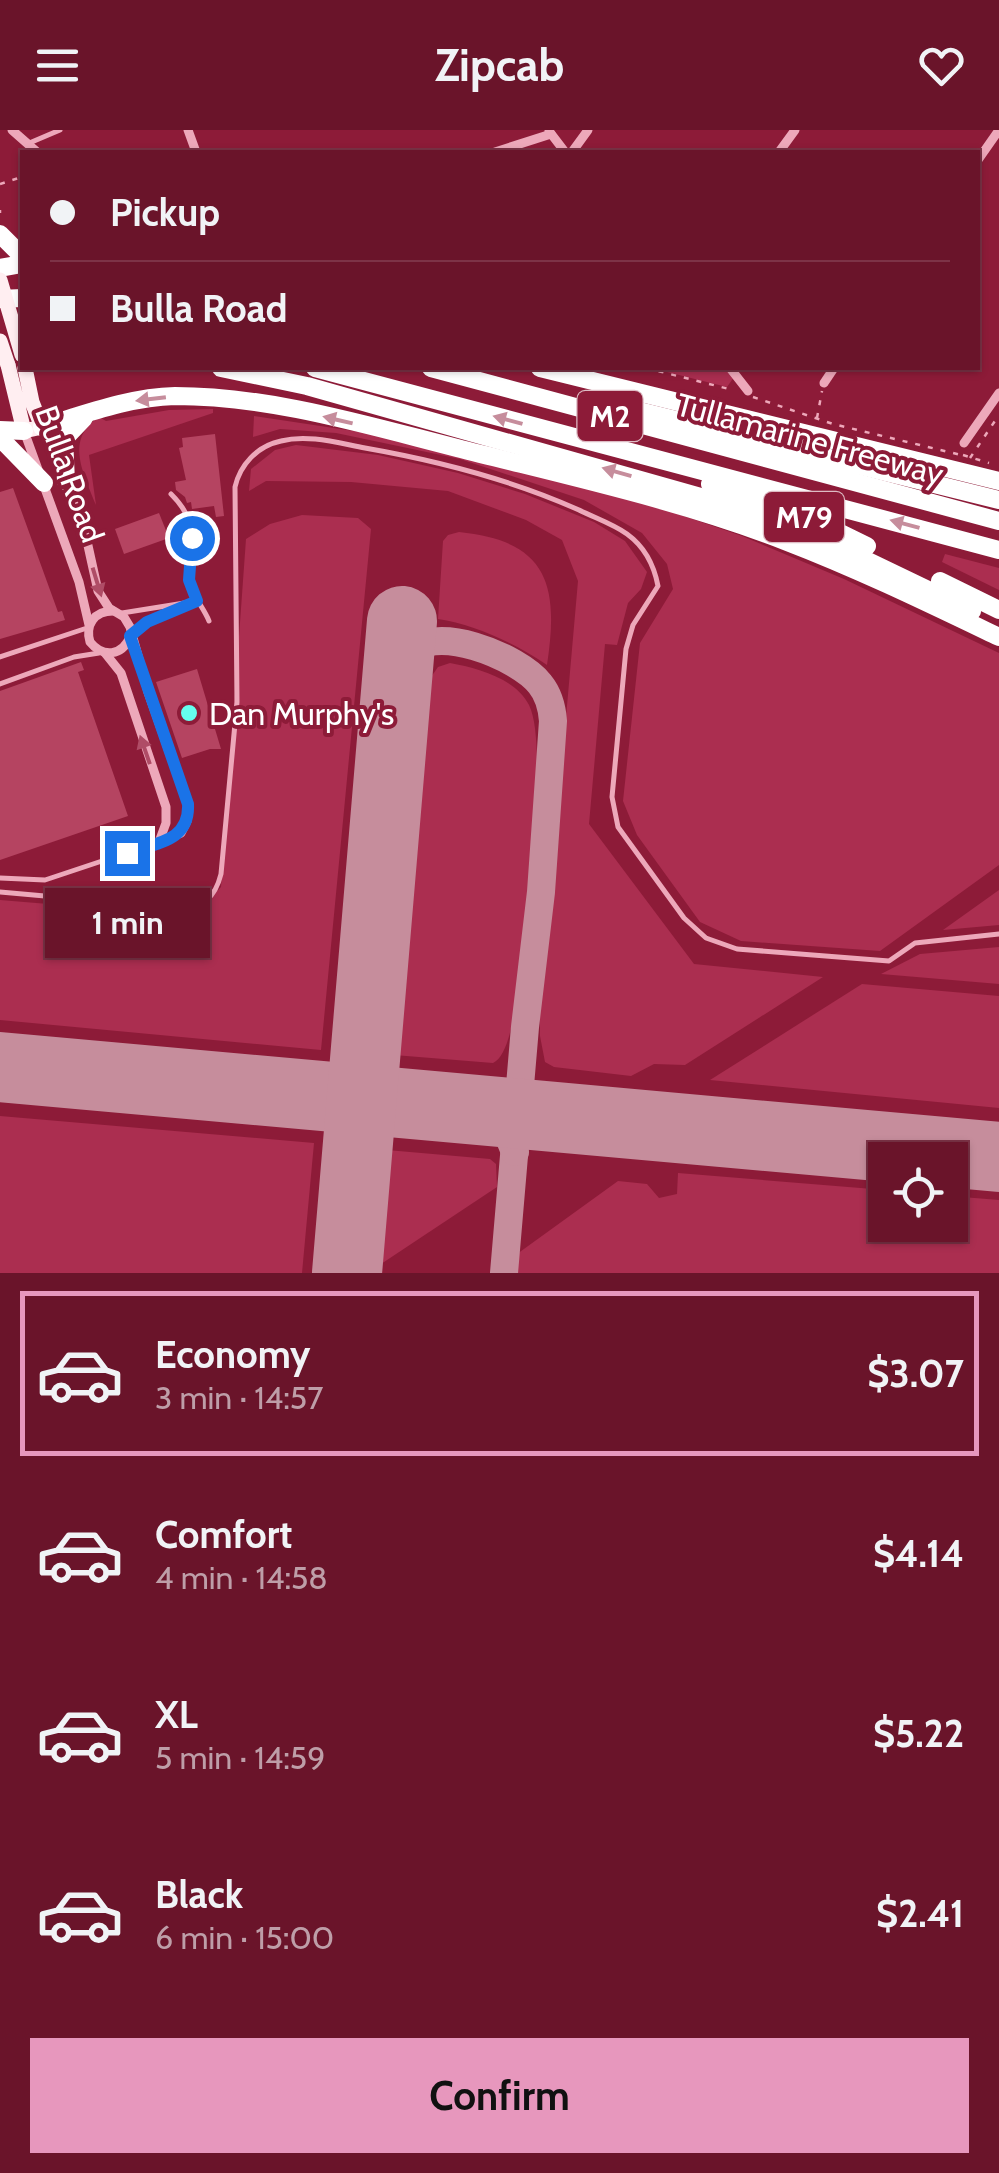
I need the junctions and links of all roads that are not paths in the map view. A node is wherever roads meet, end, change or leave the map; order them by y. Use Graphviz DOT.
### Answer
graph roads {
  1 [pos="12,130"];
  2 [pos="60,130"];
  3 [pos="588,130"];
  4 [pos="998,130"];
  5 [pos="549,132"];
  6 [pos="28,144"];
  7 [pos="36,150"];
  8 [pos="500,150"];
  9 [pos="567,150"];
  10 [pos="571,150"];
  11 [pos="980,157"];
  12 [pos="0,234"];
  13 [pos="20,254"];
  14 [pos="0,272"];
  15 [pos="0,341"];
  16 [pos="17,364"];
  17 [pos="231,370"];
  18 [pos="322,370"];
  19 [pos="438,370"];
  20 [pos="464,370"];
  21 [pos="548,370"];
  22 [pos="563,370"];
  23 [pos="732,370"];
  24 [pos="833,370"];
  25 [pos="259,375"];
  26 [pos="824,383"];
  27 [pos="748,391"];
  28 [pos="639,392"];
  29 [pos="999,393"];
  30 [pos="88,414"];
  31 [pos="33,429"];
  32 [pos="0,430"];
  33 [pos="0,438"];
  34 [pos="964,444"];
  35 [pos="601,445"];
  36 [pos="66,481"];
  37 [pos="999,481"];
  38 [pos="44,483"];
  39 [pos="603,486"];
  40 [pos="171,494"];
  41 [pos="999,500"];
  42 [pos="999,521"];
  43 [pos="999,550"];
  44 [pos="193,602"];
  45 [pos="999,610"];
  46 [pos="117,612"];
  47 [pos="209,621"];
  48 [pos="999,624"];
  49 [pos="88,626"];
  50 [pos="130,634"];
  51 [pos="999,637"];
  52 [pos="103,653"];
  53 [pos="0,657"];
  54 [pos="0,684"];
  55 [pos="159,842"];
  56 [pos="0,878"];
  57 [pos="0,892"];
  58 [pos="999,934"];
  1 -- 6 [label="street"];
  2 -- 6 [label="lane"];
  3 -- 10 [label="street"];
  4 -- 11 [label="street"];
  5 -- 8 [label="street"];
  5 -- 9 [label="street"];
  6 -- 7 [label="street"];
  12 -- 13 [label="highway, bridge"];
  14 -- 16 [label="main road, Bulla Road, bridge"];
  15 -- 16 [label="main road, Bulla Road, bridge"];
  16 -- 31 [label="main road, Bulla Road"];
  17 -- 25 [label="highway"];
  35 -- 18 [label="highway, Tullamarine Freeway / M2, one-way"];
  19 -- 42 [label="highway, Tullamarine Freeway / M2"];
  20 -- 41 [label="highway, M79"];
  21 -- 28 [label="highway"];
  22 -- 28 [label="highway"];
  23 -- 27 [label="street"];
  24 -- 26 [label="street"];
  25 -- 39 [label="highway"];
  48 -- 25 [label="highway, one-way"];
  28 -- 37 [label="highway"];
  29 -- 34 [label="street"];
  30 -- 31 [label="highway"];
  30 -- 36 [label="highway"];
  39 -- 30 [label="highway, one-way"];
  31 -- 32 [label="highway"];
  31 -- 36 [label="street, Bulla Road"];
  31 -- 38 [label="street, Bulla Road"];
  33 -- 38 [label="highway"];
  43 -- 35 [label="highway, Tullamarine Freeway / M2, one-way"];
  35 -- 45 [label="highway, M79"];
  36 -- 46 [label="street, Bulla Road, one-way"];
  38 -- 49 [label="street, Bulla Road"];
  39 -- 51 [label="highway"];
  40 -- 44 [label="lane"];
  44 -- 46 [label="lane"];
  44 -- 47 [label="lane"];
  44 -- 50 [label="lane"];
  46 -- 49 [label="street"];
  46 -- 50 [label="street"];
  49 -- 52 [label="street"];
  49 -- 53 [label="lane"];
  50 -- 52 [label="street"];
  50 -- 55 [label="street"];
  52 -- 54 [label="lane"];
  55 -- 52 [label="street, one-way"];
  55 -- 56 [label="lane"];
  57 -- 58 [label="lane"];
}
